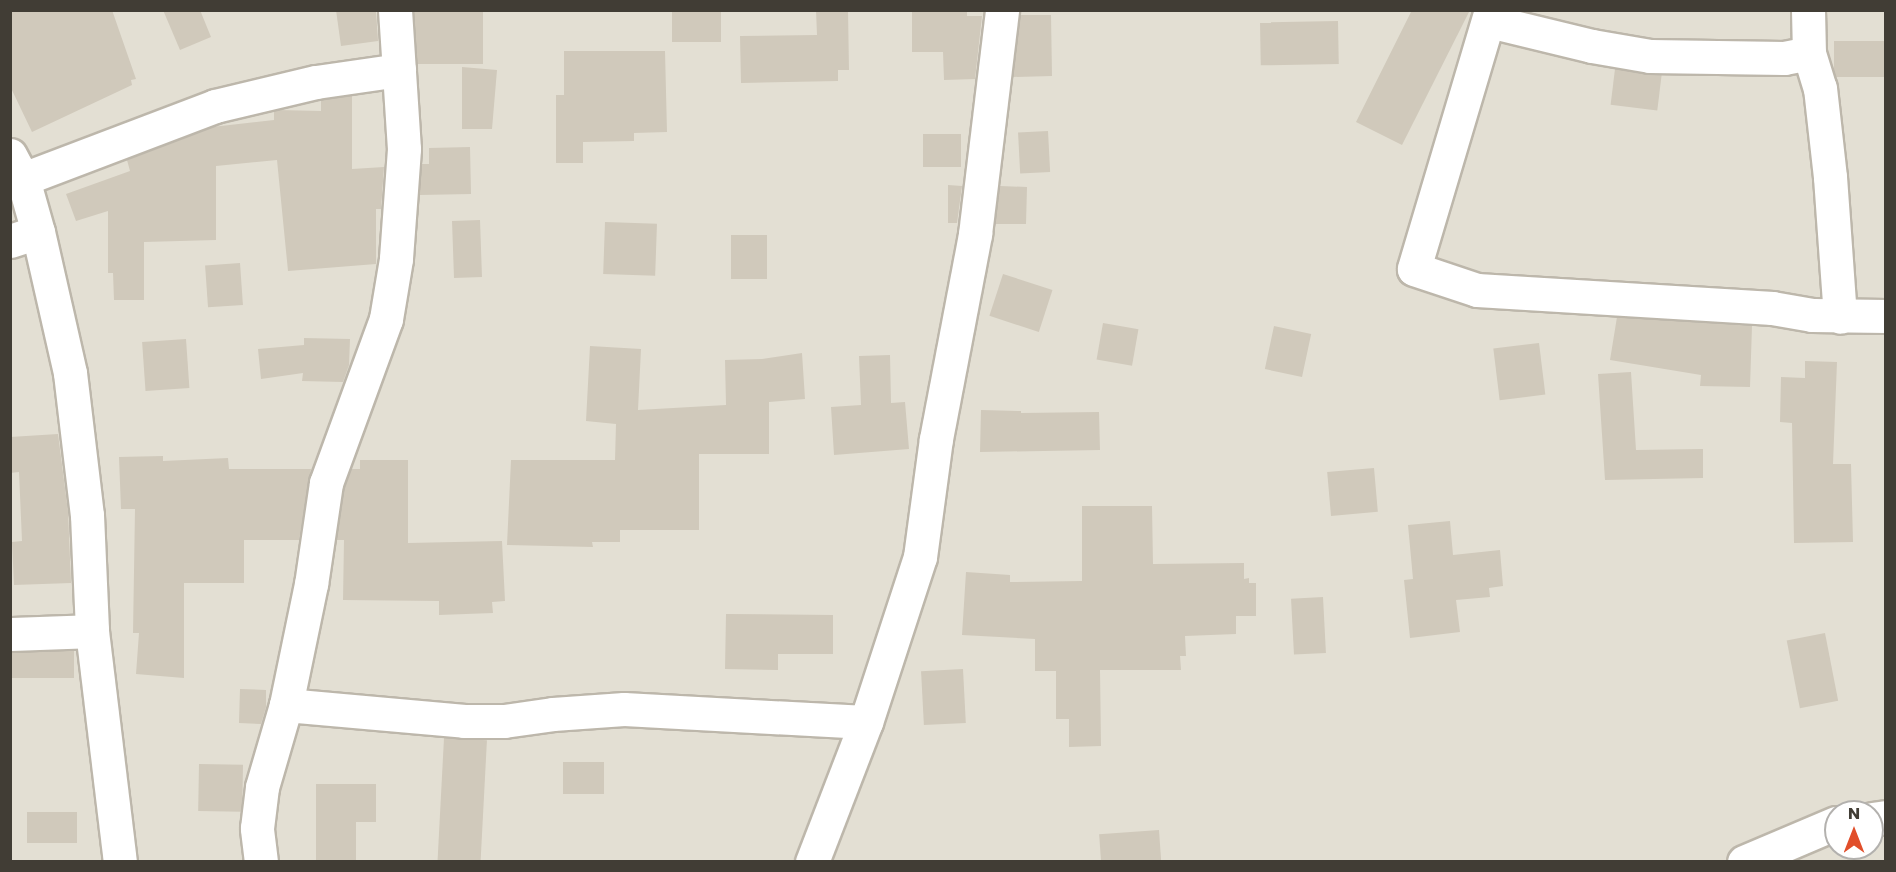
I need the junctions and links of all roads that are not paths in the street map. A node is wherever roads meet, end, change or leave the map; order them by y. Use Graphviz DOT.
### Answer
graph roads {
  1 [pos="395,10"];
  2 [pos="1002,10"];
  3 [pos="1808,10"];
  4 [pos="1490,16"];
  5 [pos="1809,54"];
  6 [pos="399,70"];
  7 [pos="16,167"];
  8 [pos="24,236"];
  9 [pos="1840,316"];
  10 [pos="1886,316"];
  11 [pos="92,631"];
  12 [pos="10,634"];
  13 [pos="286,705"];
  14 [pos="866,722"];
  15 [pos="1824,828"];
  16 [pos="120,861"];
  17 [pos="261,861"];
  18 [pos="812,861"];
  19 [pos="1744,861"];
  1 -- 6 [label="street"];
  2 -- 14 [label="street"];
  3 -- 5 [label="street"];
  4 -- 5 [label="street"];
  4 -- 9 [label="street"];
  5 -- 9 [label="street"];
  6 -- 7 [label="street"];
  6 -- 13 [label="street"];
  7 -- 8 [label="street"];
  8 -- 11 [label="street"];
  9 -- 10 [label="street"];
  11 -- 12 [label="street"];
  11 -- 16 [label="street"];
  13 -- 14 [label="street"];
  13 -- 17 [label="street"];
  14 -- 18 [label="street"];
  15 -- 19 [label="street"];
}
